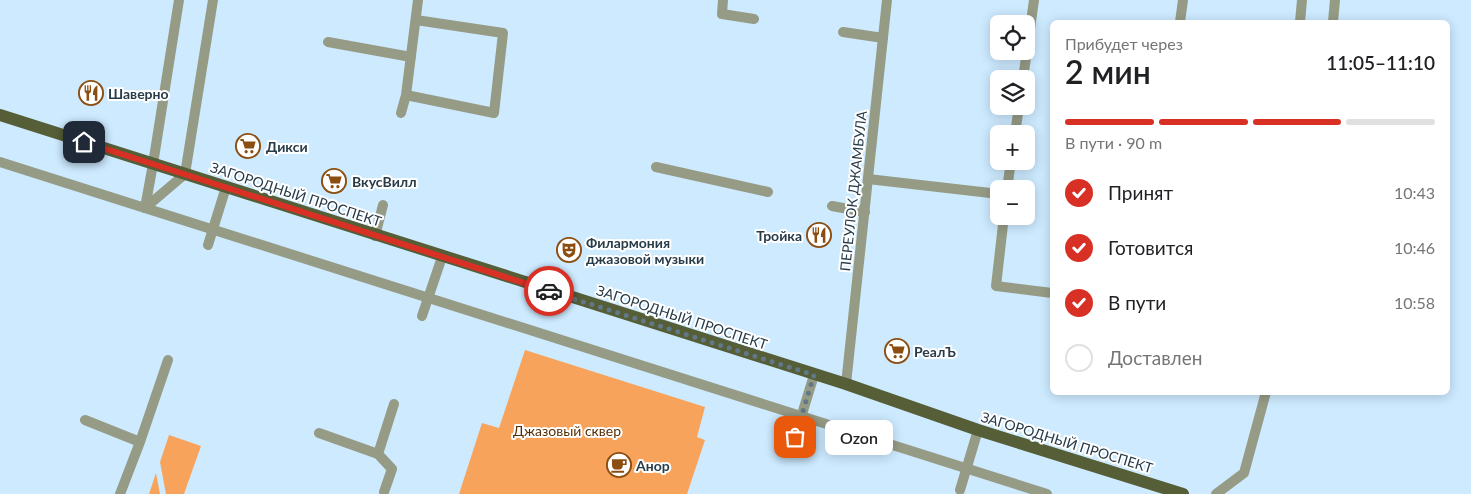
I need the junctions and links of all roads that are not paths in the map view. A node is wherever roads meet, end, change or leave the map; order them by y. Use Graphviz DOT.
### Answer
graph roads {
  1 [pos="180,0"];
  2 [pos="214,0"];
  3 [pos="418,0"];
  4 [pos="723,0"];
  5 [pos="887,0"];
  6 [pos="1034,0"];
  7 [pos="1183,0"];
  8 [pos="1302,0"];
  9 [pos="1335,0"];
  10 [pos="754,19"];
  11 [pos="416,20"];
  12 [pos="1180,20"];
  13 [pos="1300,20"];
  14 [pos="1333,20"];
  15 [pos="843,32"];
  16 [pos="883,38"];
  17 [pos="328,42"];
  18 [pos="411,57"];
  19 [pos="1024,70"];
  20 [pos="406,95"];
  21 [pos="402,113"];
  22 [pos="0,115"];
  23 [pos="0,162"];
  24 [pos="153,164"];
  25 [pos="656,167"];
  26 [pos="185,174"];
  27 [pos="868,179"];
  28 [pos="226,188"];
  29 [pos="768,192"];
  30 [pos="990,193"];
  31 [pos="383,205"];
  32 [pos="832,206"];
  33 [pos="145,208"];
  34 [pos="865,212"];
  35 [pos="1003,225"];
  36 [pos="213,230"];
  37 [pos="375,236"];
  38 [pos="208,245"];
  39 [pos="442,257"];
  40 [pos="1050,293"];
  41 [pos="428,298"];
  42 [pos="422,316"];
  43 [pos="168,360"];
  44 [pos="814,375"];
  45 [pos="846,384"];
  46 [pos="1265,395"];
  47 [pos="394,404"];
  48 [pos="801,416"];
  49 [pos="85,420"];
  50 [pos="978,430"];
  51 [pos="318,433"];
  52 [pos="795,437"];
  53 [pos="140,442"];
  54 [pos="378,454"];
  55 [pos="966,468"];
  56 [pos="960,490"];
  57 [pos="384,492"];
  58 [pos="120,494"];
  59 [pos="1047,494"];
  60 [pos="1183,494"];
  61 [pos="1216,494"];
  1 -- 24 [label="street"];
  2 -- 26 [label="street"];
  3 -- 11 [label="street"];
  4 -- 10 [label="street"];
  5 -- 16 [label="street, ПЕРЕУЛОК ДЖАМБУЛА"];
  6 -- 19 [label="street"];
  7 -- 12 [label="street"];
  8 -- 13 [label="street"];
  9 -- 14 [label="street"];
  11 -- 18 [label="street"];
  11 -- 20 [label="street"];
  15 -- 16 [label="street"];
  16 -- 27 [label="street, ПЕРЕУЛОК ДЖАМБУЛА"];
  17 -- 18 [label="street"];
  18 -- 20 [label="street"];
  20 -- 21 [label="street"];
  22 -- 24 [label="main road, ЗАГОРОДНЫЙ ПРОСПЕКТ"];
  23 -- 33 [label="street"];
  24 -- 26 [label="main road, ЗАГОРОДНЫЙ ПРОСПЕКТ"];
  24 -- 33 [label="street"];
  25 -- 29 [label="street"];
  26 -- 28 [label="main road, ЗАГОРОДНЫЙ ПРОСПЕКТ"];
  26 -- 33 [label="street"];
  27 -- 30 [label="street"];
  27 -- 34 [label="street, ПЕРЕУЛОК ДЖАМБУЛА"];
  28 -- 36 [label="street"];
  28 -- 37 [label="main road, ЗАГОРОДНЫЙ ПРОСПЕКТ"];
  31 -- 37 [label="street"];
  32 -- 34 [label="street"];
  33 -- 36 [label="street"];
  34 -- 45 [label="street, ПЕРЕУЛОК ДЖАМБУЛА"];
  35 -- 40 [label="street"];
  36 -- 38 [label="street"];
  36 -- 41 [label="street"];
  37 -- 39 [label="main road, ЗАГОРОДНЫЙ ПРОСПЕКТ"];
  39 -- 41 [label="street"];
  39 -- 44 [label="main road, ЗАГОРОДНЫЙ ПРОСПЕКТ"];
  41 -- 42 [label="street"];
  41 -- 48 [label="street"];
  43 -- 53 [label="street"];
  44 -- 45 [label="main road, ЗАГОРОДНЫЙ ПРОСПЕКТ"];
  44 -- 48 [label="street"];
  45 -- 50 [label="main road, ЗАГОРОДНЫЙ ПРОСПЕКТ"];
  46 -- 61 [label="street"];
  47 -- 54 [label="street"];
  48 -- 52 [label="street"];
  48 -- 55 [label="street"];
  49 -- 53 [label="street"];
  50 -- 55 [label="street"];
  50 -- 60 [label="main road, ЗАГОРОДНЫЙ ПРОСПЕКТ"];
  51 -- 54 [label="street"];
  53 -- 58 [label="street"];
  54 -- 57 [label="street"];
  55 -- 56 [label="street"];
  55 -- 59 [label="street"];
}
